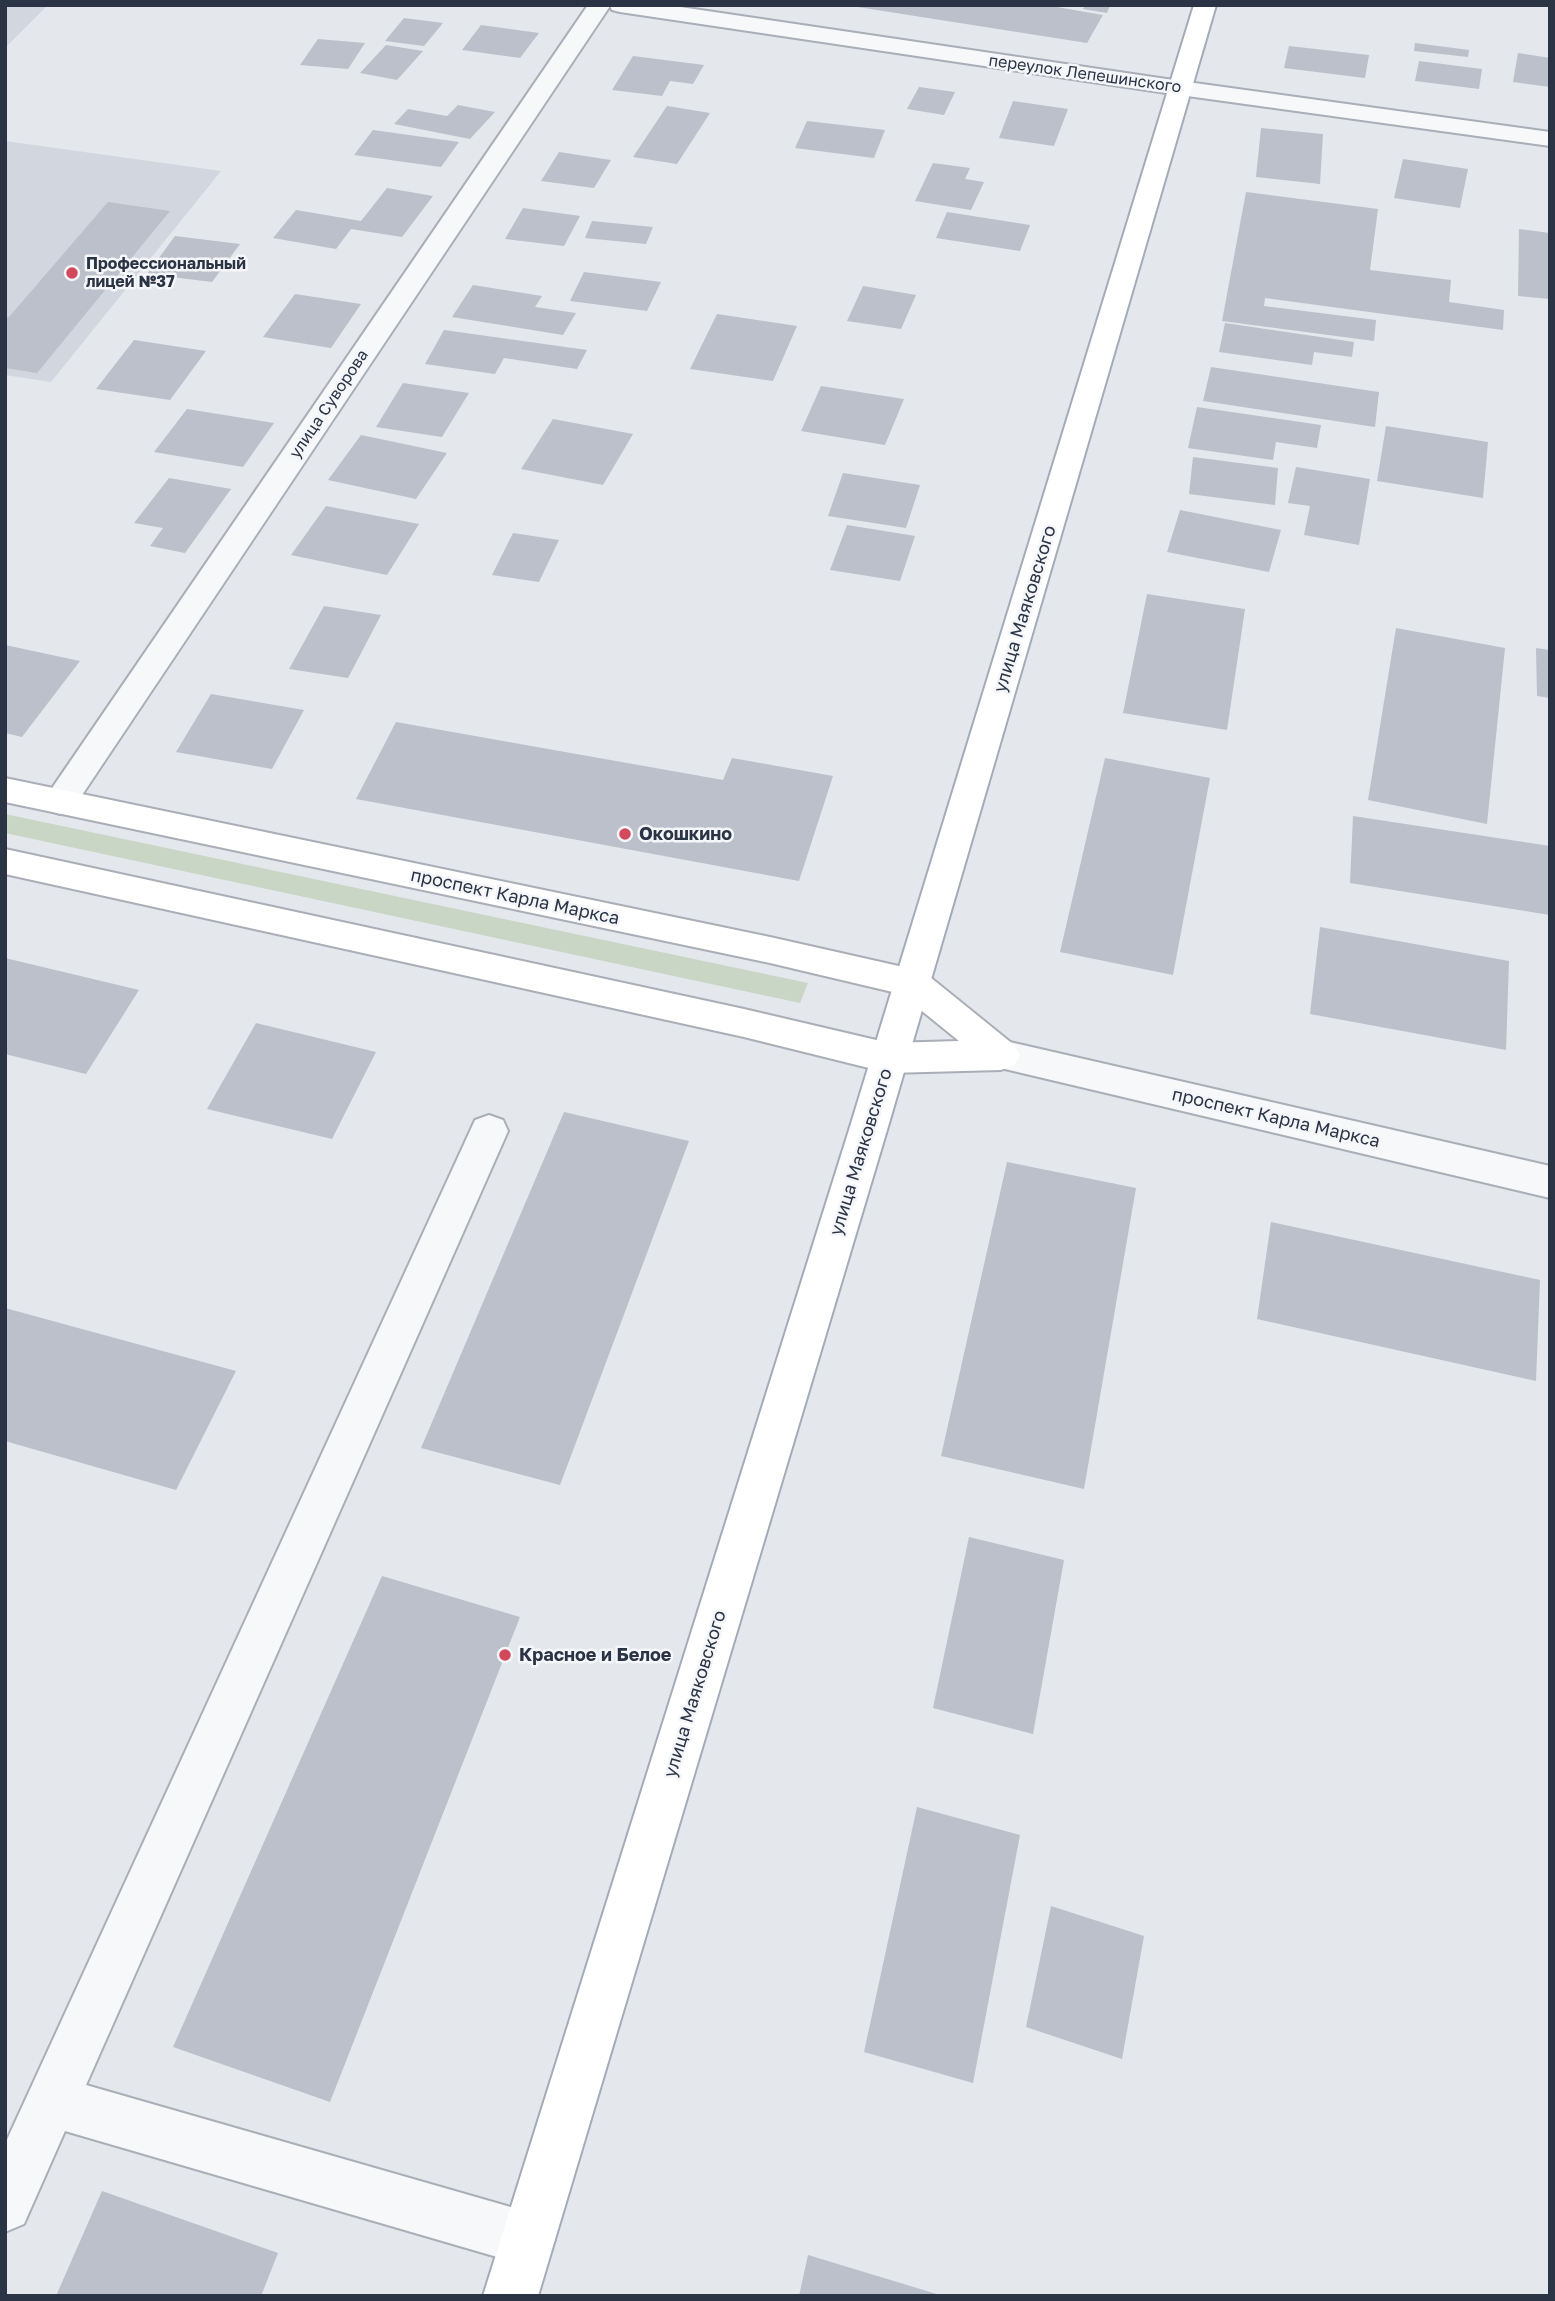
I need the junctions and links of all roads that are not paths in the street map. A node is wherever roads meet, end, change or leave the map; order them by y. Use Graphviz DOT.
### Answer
graph roads {
  1 [pos="599,5"];
  2 [pos="620,5"];
  3 [pos="1205,5"];
  4 [pos="1180,88"];
  5 [pos="1550,139"];
  6 [pos="5,790"];
  7 [pos="60,802"];
  8 [pos="5,861"];
  9 [pos="912,983"];
  10 [pos="1001,1055"];
  11 [pos="889,1058"];
  12 [pos="489,1131"];
  13 [pos="1550,1182"];
  14 [pos="52,2101"];
  15 [pos="5,2206"];
  16 [pos="528,2239"];
  17 [pos="510,2296"];
  1 -- 7 [label="street, улица Суворова"];
  2 -- 4 [label="street, переулок Лепешинского"];
  3 -- 4 [label="main road, улица Маяковского"];
  4 -- 5 [label="street, переулок Лепешинского"];
  4 -- 9 [label="main road, улица Маяковского"];
  6 -- 7 [label="main road, проспект Карла Маркса"];
  7 -- 9 [label="main road, проспект Карла Маркса"];
  8 -- 11 [label="main road, проспект Карла Маркса"];
  9 -- 10 [label="main road, проспект Карла Маркса"];
  9 -- 11 [label="main road, улица Маяковского"];
  10 -- 11 [label="main road, проспект Карла Маркса"];
  10 -- 13 [label="street, проспект Карла Маркса"];
  11 -- 16 [label="main road, улица Маяковского"];
  12 -- 14 [label="street"];
  14 -- 15 [label="street"];
  14 -- 16 [label="street"];
  16 -- 17 [label="main road, улица Маяковского"];
}
